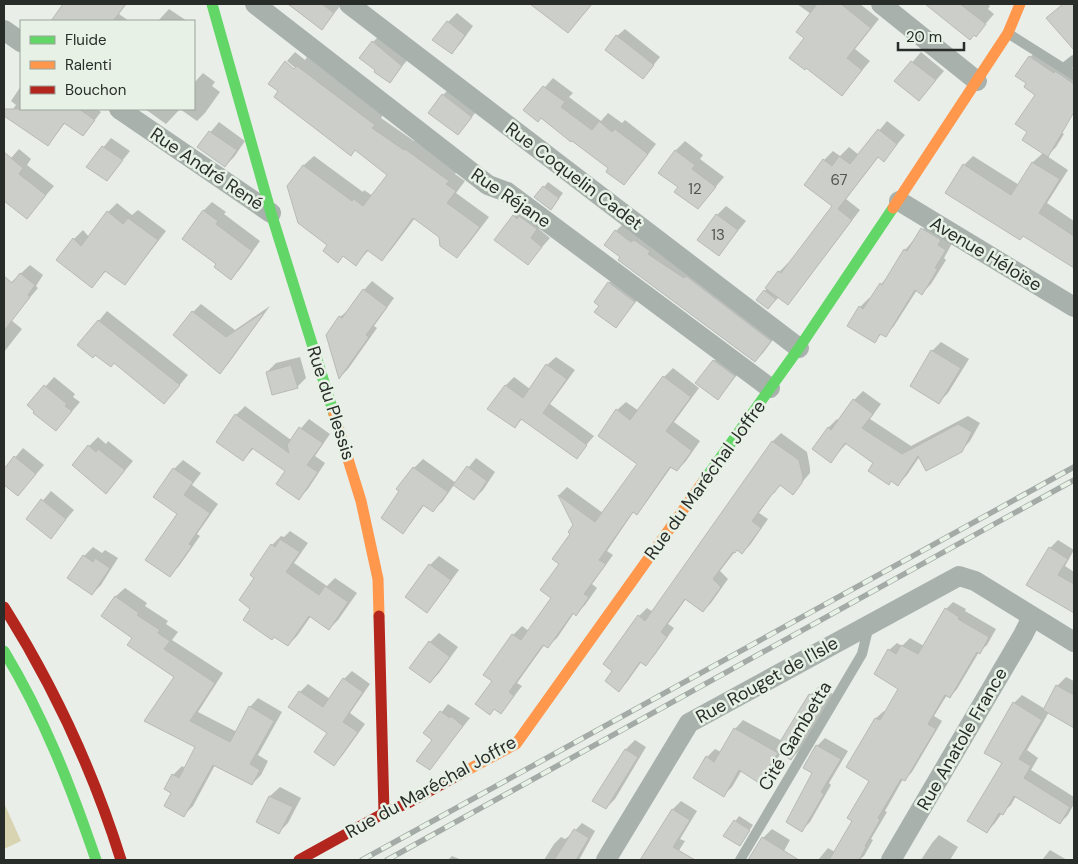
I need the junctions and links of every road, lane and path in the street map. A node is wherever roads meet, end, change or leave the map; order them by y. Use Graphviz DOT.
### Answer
graph roads {
  1 [pos="212,4"];
  2 [pos="255,4"];
  3 [pos="349,4"];
  4 [pos="881,4"];
  5 [pos="1020,4"];
  6 [pos="4,30"];
  7 [pos="1008,33"];
  8 [pos="20,41"];
  9 [pos="1074,60"];
  10 [pos="1064,68"];
  11 [pos="1074,75"];
  12 [pos="977,81"];
  13 [pos="120,110"];
  14 [pos="899,201"];
  15 [pos="271,213"];
  16 [pos="1074,307"];
  17 [pos="799,348"];
  18 [pos="770,388"];
  19 [pos="4,607"];
  20 [pos="1032,616"];
  21 [pos="869,624"];
  22 [pos="1074,642"];
  23 [pos="4,651"];
  24 [pos="384,813"];
  25 [pos="96,860"];
  26 [pos="121,860"];
  27 [pos="299,860"];
  28 [pos="606,860"];
  29 [pos="740,860"];
  30 [pos="891,860"];
  1 -- 15 [label="street, Rue du Plessis"];
  2 -- 18 [label="street, Rue Réjane"];
  3 -- 17 [label="street, Rue Coquelin Cadet"];
  4 -- 12 [label="street"];
  5 -- 7 [label="street, Rue du Maréchal Joffre"];
  6 -- 8 [label="street"];
  7 -- 10 [label="lane"];
  7 -- 12 [label="street, Rue du Maréchal Joffre"];
  9 -- 10 [label="lane"];
  10 -- 11 [label="lane"];
  12 -- 14 [label="street, Rue du Maréchal Joffre"];
  13 -- 15 [label="street, Rue André René"];
  14 -- 16 [label="street, Avenue Héloïse"];
  14 -- 17 [label="street, Rue du Maréchal Joffre"];
  15 -- 24 [label="street, Rue du Plessis"];
  17 -- 18 [label="street, Rue du Maréchal Joffre"];
  18 -- 24 [label="street, Rue du Maréchal Joffre"];
  19 -- 26 [label="street"];
  20 -- 21 [label="street, Rue Rouget de l'Isle"];
  20 -- 22 [label="street"];
  20 -- 30 [label="street, Rue Anatole France"];
  21 -- 28 [label="street, Rue Rouget de l'Isle"];
  21 -- 29 [label="lane, Cité Gambetta"];
  23 -- 25 [label="street"];
  24 -- 27 [label="street, Rue du Maréchal Joffre"];
}
